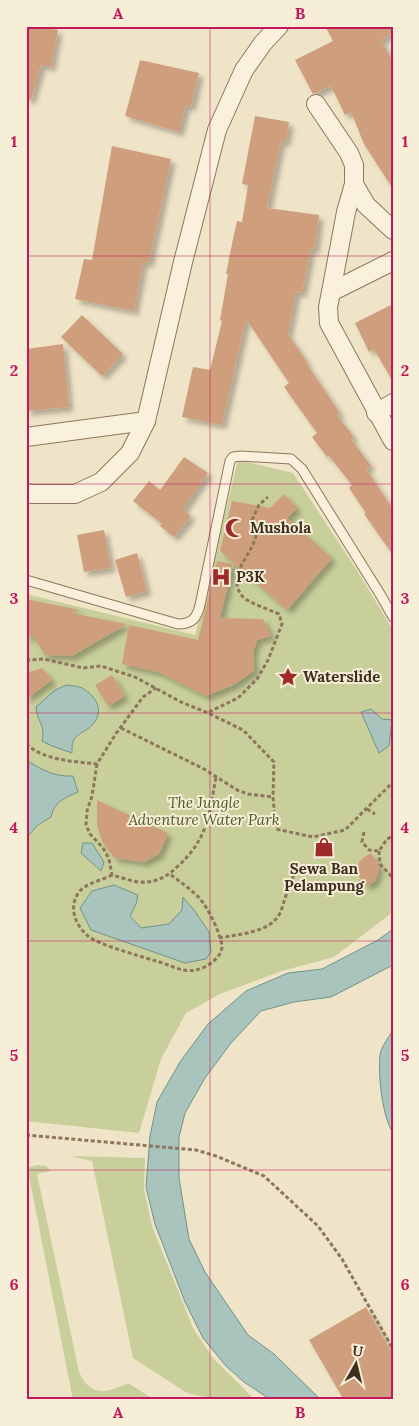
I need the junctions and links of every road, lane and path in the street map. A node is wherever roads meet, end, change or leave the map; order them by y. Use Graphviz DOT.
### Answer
graph roads {
  1 [pos="280,26"];
  2 [pos="316,104"];
  3 [pos="354,184"];
  4 [pos="393,230"];
  5 [pos="393,261"];
  6 [pos="331,292"];
  7 [pos="393,403"];
  8 [pos="376,413"];
  9 [pos="146,421"];
  10 [pos="26,437"];
  11 [pos="393,441"];
  12 [pos="26,493"];
  13 [pos="268,497"];
  14 [pos="26,580"];
  15 [pos="393,618"];
  16 [pos="26,660"];
  17 [pos="156,688"];
  18 [pos="208,713"];
  19 [pos="121,728"];
  20 [pos="26,744"];
  21 [pos="96,764"];
  22 [pos="216,777"];
  23 [pos="390,784"];
  24 [pos="273,797"];
  25 [pos="367,809"];
  26 [pos="374,814"];
  27 [pos="364,832"];
  28 [pos="393,836"];
  29 [pos="379,852"];
  30 [pos="112,874"];
  31 [pos="170,874"];
  32 [pos="294,874"];
  33 [pos="393,878"];
  34 [pos="219,938"];
  35 [pos="26,1134"];
  36 [pos="393,1349"];
  1 -- 9 [label="street"];
  2 -- 3 [label="street"];
  3 -- 4 [label="street"];
  3 -- 6 [label="street"];
  5 -- 6 [label="street"];
  6 -- 8 [label="street"];
  7 -- 8 [label="street"];
  8 -- 11 [label="street"];
  9 -- 10 [label="street"];
  9 -- 12 [label="street"];
  13 -- 18 [label="path"];
  14 -- 15 [label="lane"];
  16 -- 17 [label="path"];
  17 -- 18 [label="path"];
  17 -- 19 [label="path"];
  18 -- 24 [label="path"];
  19 -- 21 [label="path"];
  19 -- 22 [label="path"];
  20 -- 21 [label="path"];
  21 -- 30 [label="path"];
  22 -- 24 [label="path"];
  22 -- 31 [label="path"];
  23 -- 25 [label="path"];
  24 -- 25 [label="path"];
  25 -- 26 [label="path"];
  27 -- 29 [label="path"];
  28 -- 29 [label="path"];
  29 -- 33 [label="path"];
  30 -- 31 [label="path"];
  30 -- 34 [label="path"];
  31 -- 34 [label="path"];
  32 -- 34 [label="path"];
  35 -- 36 [label="path"];
}
